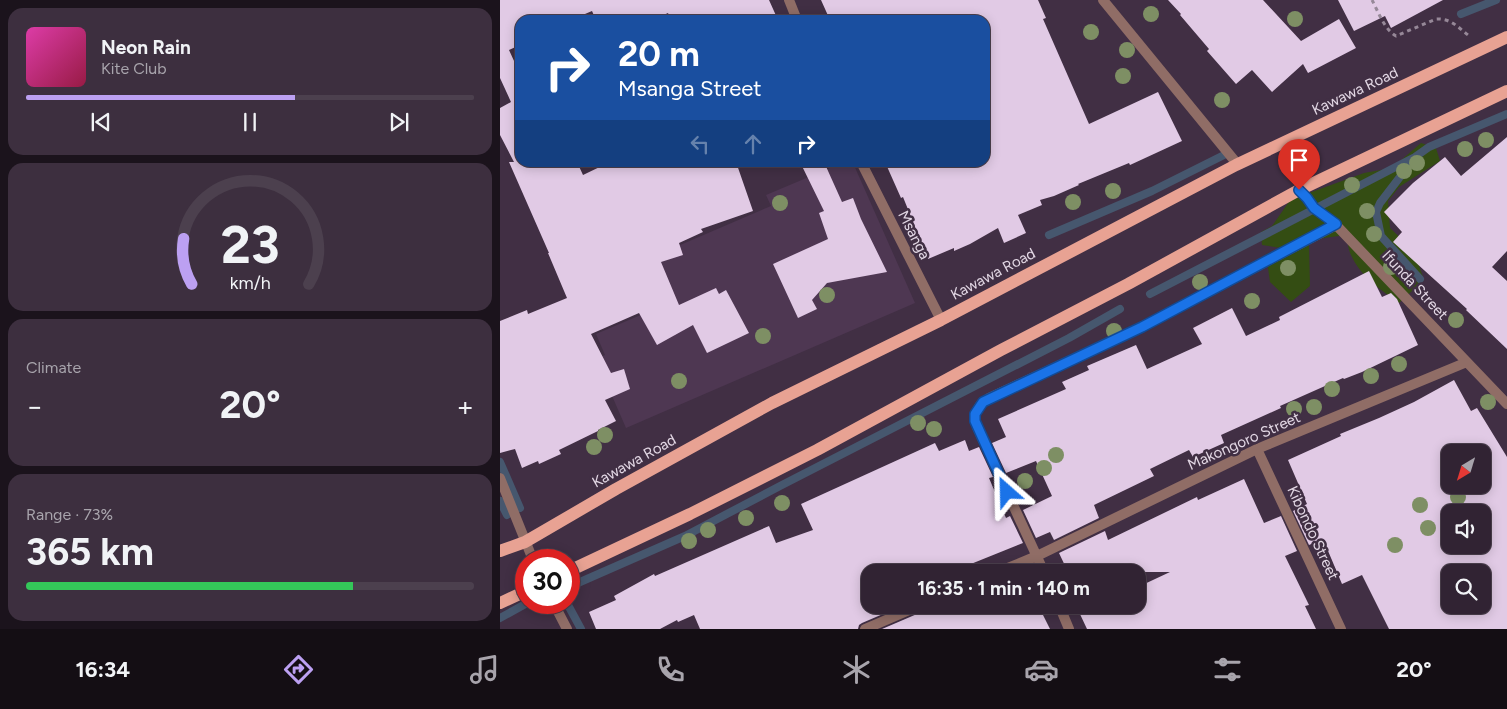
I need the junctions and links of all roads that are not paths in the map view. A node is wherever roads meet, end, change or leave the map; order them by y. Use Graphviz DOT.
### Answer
graph roads {
  1 [pos="789,0"];
  2 [pos="1103,0"];
  3 [pos="795,15"];
  4 [pos="1507,37"];
  5 [pos="1507,91"];
  6 [pos="1236,165"];
  7 [pos="864,167"];
  8 [pos="1299,190"];
  9 [pos="1336,224"];
  10 [pos="941,320"];
  11 [pos="1467,362"];
  12 [pos="1507,404"];
  13 [pos="1257,449"];
  14 [pos="500,478"];
  15 [pos="525,542"];
  16 [pos="528,549"];
  17 [pos="500,551"];
  18 [pos="1037,556"];
  19 [pos="1018,564"];
  20 [pos="1040,564"];
  21 [pos="580,567"];
  22 [pos="515,596"];
  23 [pos="500,603"];
  24 [pos="559,614"];
  25 [pos="900,614"];
  26 [pos="1063,614"];
  27 [pos="567,629"];
  28 [pos="865,629"];
  29 [pos="1069,629"];
  30 [pos="1341,629"];
  1 -- 3 [label="street"];
  2 -- 6 [label="street"];
  4 -- 6 [label="main road, Kawawa Road"];
  5 -- 8 [label="main road"];
  6 -- 10 [label="main road, Kawawa Road"];
  7 -- 10 [label="street, Msanga"];
  8 -- 9 [label="street, Ifunda Street"];
  8 -- 21 [label="main road"];
  9 -- 11 [label="street, Ifunda Street"];
  9 -- 18 [label="street"];
  10 -- 15 [label="main road, Kawawa Road"];
  11 -- 12 [label="street, Ifunda Street"];
  11 -- 13 [label="street, Makongoro Street"];
  13 -- 18 [label="street, Makongoro Street"];
  13 -- 30 [label="street, Kibondo Street"];
  14 -- 15 [label="street"];
  15 -- 16 [label="street"];
  15 -- 17 [label="main road, Kawawa Road"];
  18 -- 19 [label="street, Makongoro Street"];
  18 -- 20 [label="street"];
  22 -- 23 [label="main road"];
  24 -- 27 [label="street"];
  25 -- 28 [label="street"];
  26 -- 29 [label="street"];
}
